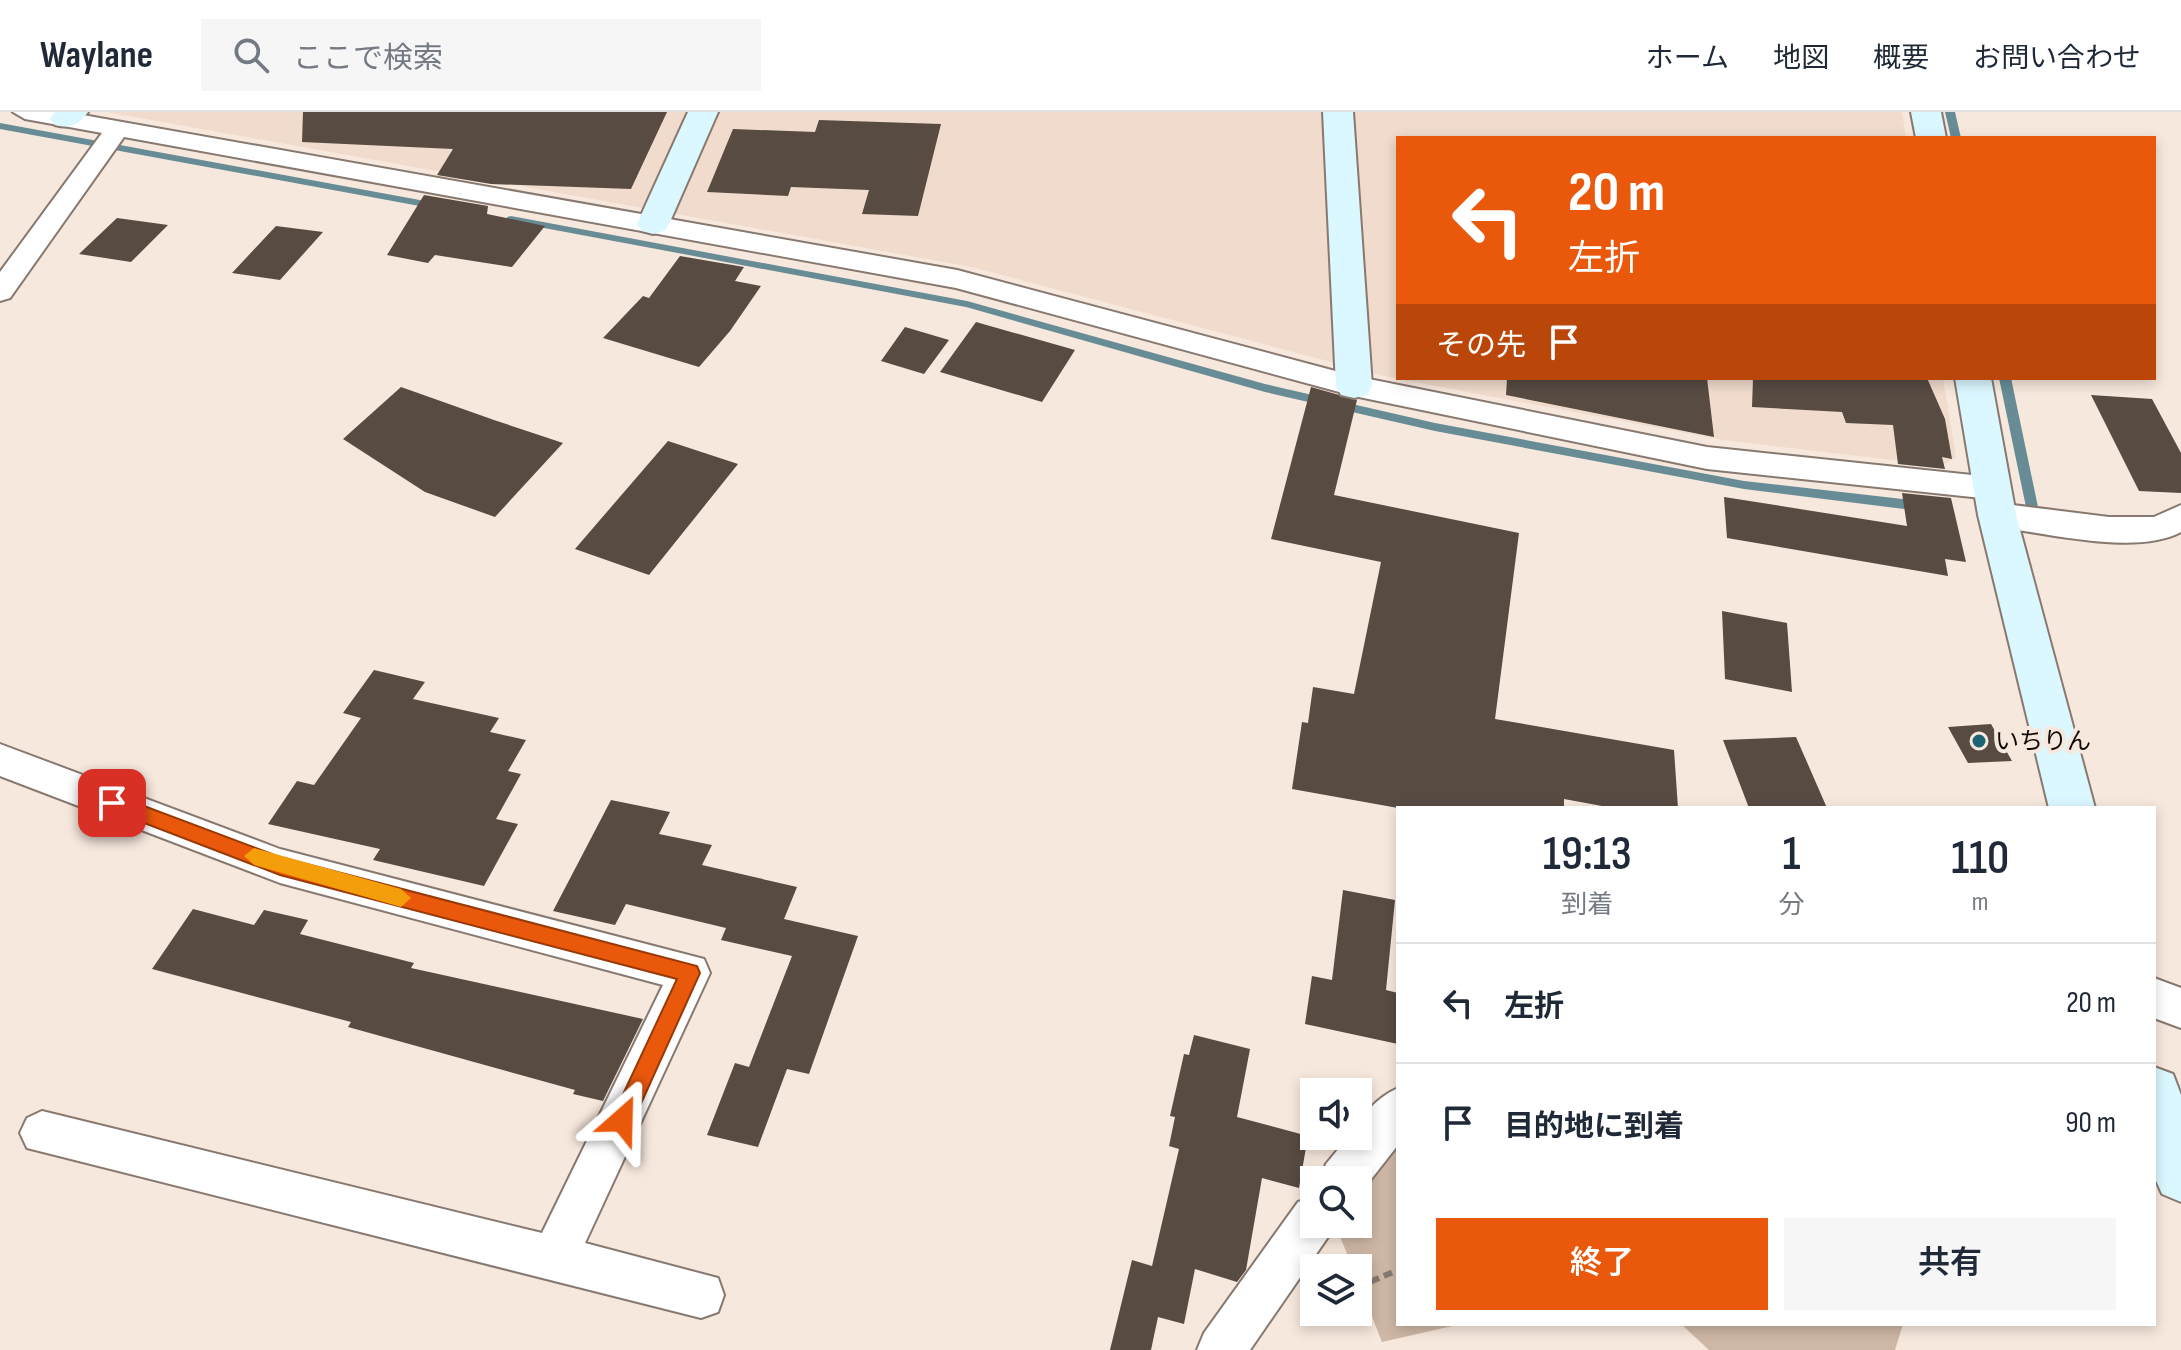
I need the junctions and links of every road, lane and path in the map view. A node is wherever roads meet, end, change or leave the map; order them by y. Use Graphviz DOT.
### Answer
graph roads {
  1 [pos="25,112"];
  2 [pos="703,112"];
  3 [pos="1338,112"];
  4 [pos="1926,112"];
  5 [pos="69,116"];
  6 [pos="1931,136"];
  7 [pos="108,140"];
  8 [pos="653,224"];
  9 [pos="0,292"];
  10 [pos="1973,380"];
  11 [pos="1354,386"];
  12 [pos="1994,502"];
  13 [pos="2181,517"];
  14 [pos="0,760"];
  15 [pos="2071,806"];
  16 [pos="2156,999"];
  17 [pos="2181,1008"];
  18 [pos="2156,1099"];
  19 [pos="1396,1112"];
  20 [pos="42,1133"];
  21 [pos="1353,1166"];
  22 [pos="2181,1175"];
  23 [pos="1300,1238"];
  24 [pos="554,1259"];
  25 [pos="1396,1271"];
  26 [pos="1372,1281"];
  27 [pos="701,1295"];
  28 [pos="1221,1350"];
  1 -- 5 [label="street"];
  2 -- 8 [label="street"];
  3 -- 11 [label="street"];
  4 -- 6 [label="street"];
  5 -- 7 [label="street"];
  7 -- 8 [label="street"];
  7 -- 9 [label="street"];
  8 -- 11 [label="street"];
  10 -- 12 [label="street"];
  11 -- 12 [label="street"];
  12 -- 13 [label="street"];
  12 -- 15 [label="street"];
  14 -- 24 [label="street"];
  16 -- 17 [label="street"];
  18 -- 22 [label="street"];
  19 -- 21 [label="street"];
  20 -- 24 [label="street"];
  23 -- 28 [label="street"];
  24 -- 27 [label="street"];
  25 -- 26 [label="path"];
}
